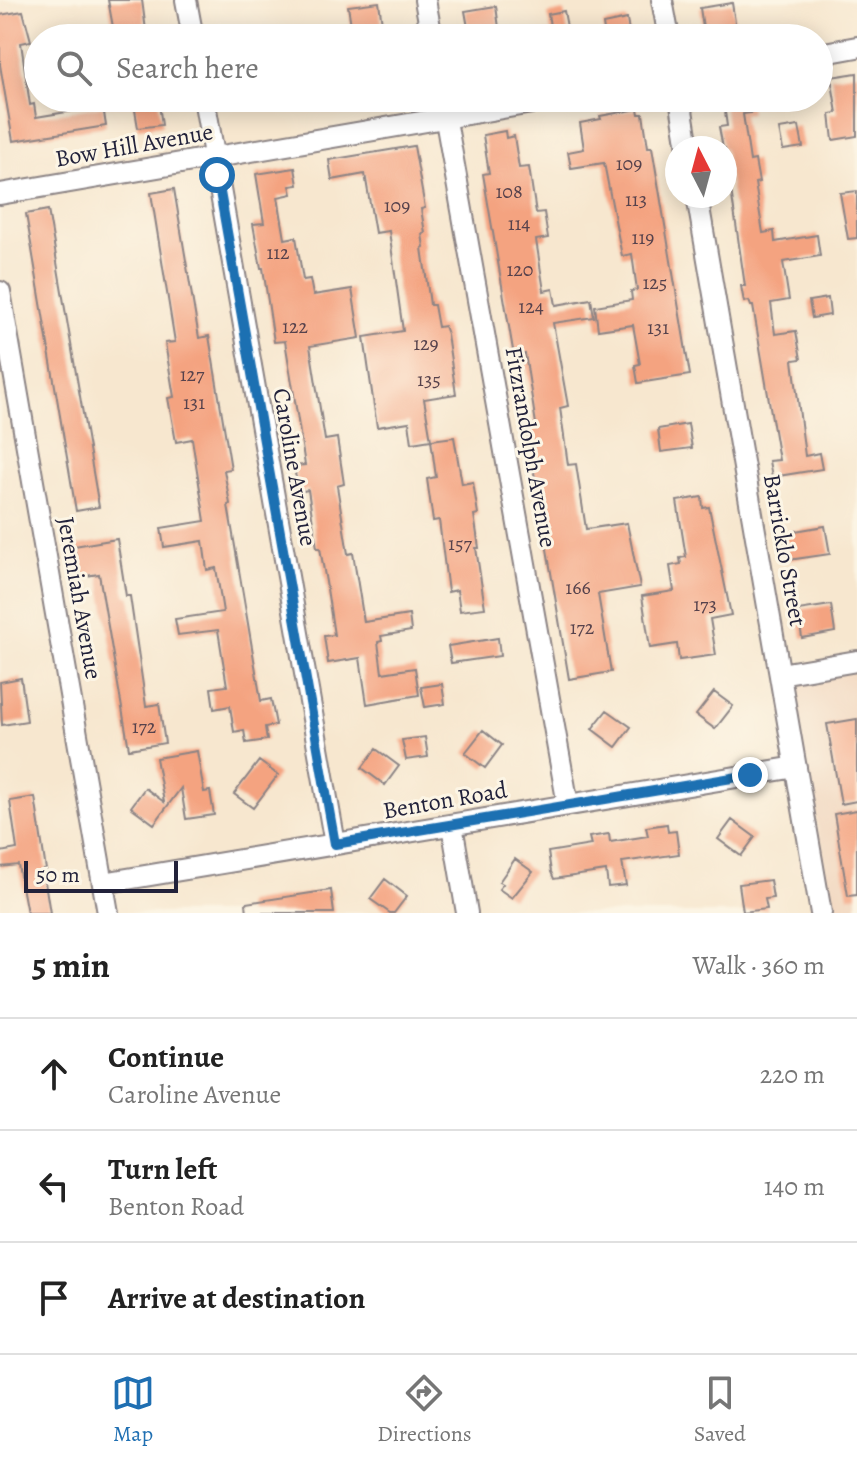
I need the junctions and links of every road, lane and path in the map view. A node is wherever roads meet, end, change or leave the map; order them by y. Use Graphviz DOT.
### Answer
graph roads {
  1 [pos="186,0"];
  2 [pos="425,0"];
  3 [pos="662,0"];
  4 [pos="190,24"];
  5 [pos="429,24"];
  6 [pos="666,24"];
  7 [pos="857,47"];
  8 [pos="833,51"];
  9 [pos="206,112"];
  10 [pos="425,112"];
  11 [pos="445,112"];
  12 [pos="682,112"];
  13 [pos="686,136"];
  14 [pos="214,157"];
  15 [pos="0,194"];
  16 [pos="699,208"];
  17 [pos="0,292"];
  18 [pos="857,661"];
  19 [pos="780,674"];
  20 [pos="796,767"];
  21 [pos="568,805"];
  22 [pos="452,825"];
  23 [pos="335,844"];
  24 [pos="103,883"];
  25 [pos="108,913"];
  26 [pos="467,913"];
  27 [pos="821,913"];
  1 -- 4 [label="street"];
  2 -- 5 [label="street"];
  3 -- 6 [label="street"];
  7 -- 8 [label="street"];
  9 -- 14 [label="street, Caroline Avenue"];
  10 -- 14 [label="street, Bow Hill Avenue"];
  11 -- 21 [label="street, Fitzrandolph Avenue"];
  12 -- 13 [label="street"];
  14 -- 15 [label="street, Bow Hill Avenue"];
  14 -- 23 [label="street, Caroline Avenue"];
  16 -- 19 [label="street, Barricklo Street"];
  17 -- 24 [label="street, Jeremiah Avenue"];
  18 -- 19 [label="street"];
  19 -- 20 [label="street, Barricklo Street"];
  20 -- 21 [label="street, Benton Road"];
  20 -- 27 [label="street, Barricklo Street"];
  21 -- 22 [label="street, Benton Road"];
  22 -- 23 [label="street, Benton Road"];
  22 -- 26 [label="street"];
  23 -- 24 [label="street, Benton Road"];
  24 -- 25 [label="street, Jeremiah Avenue"];
}
